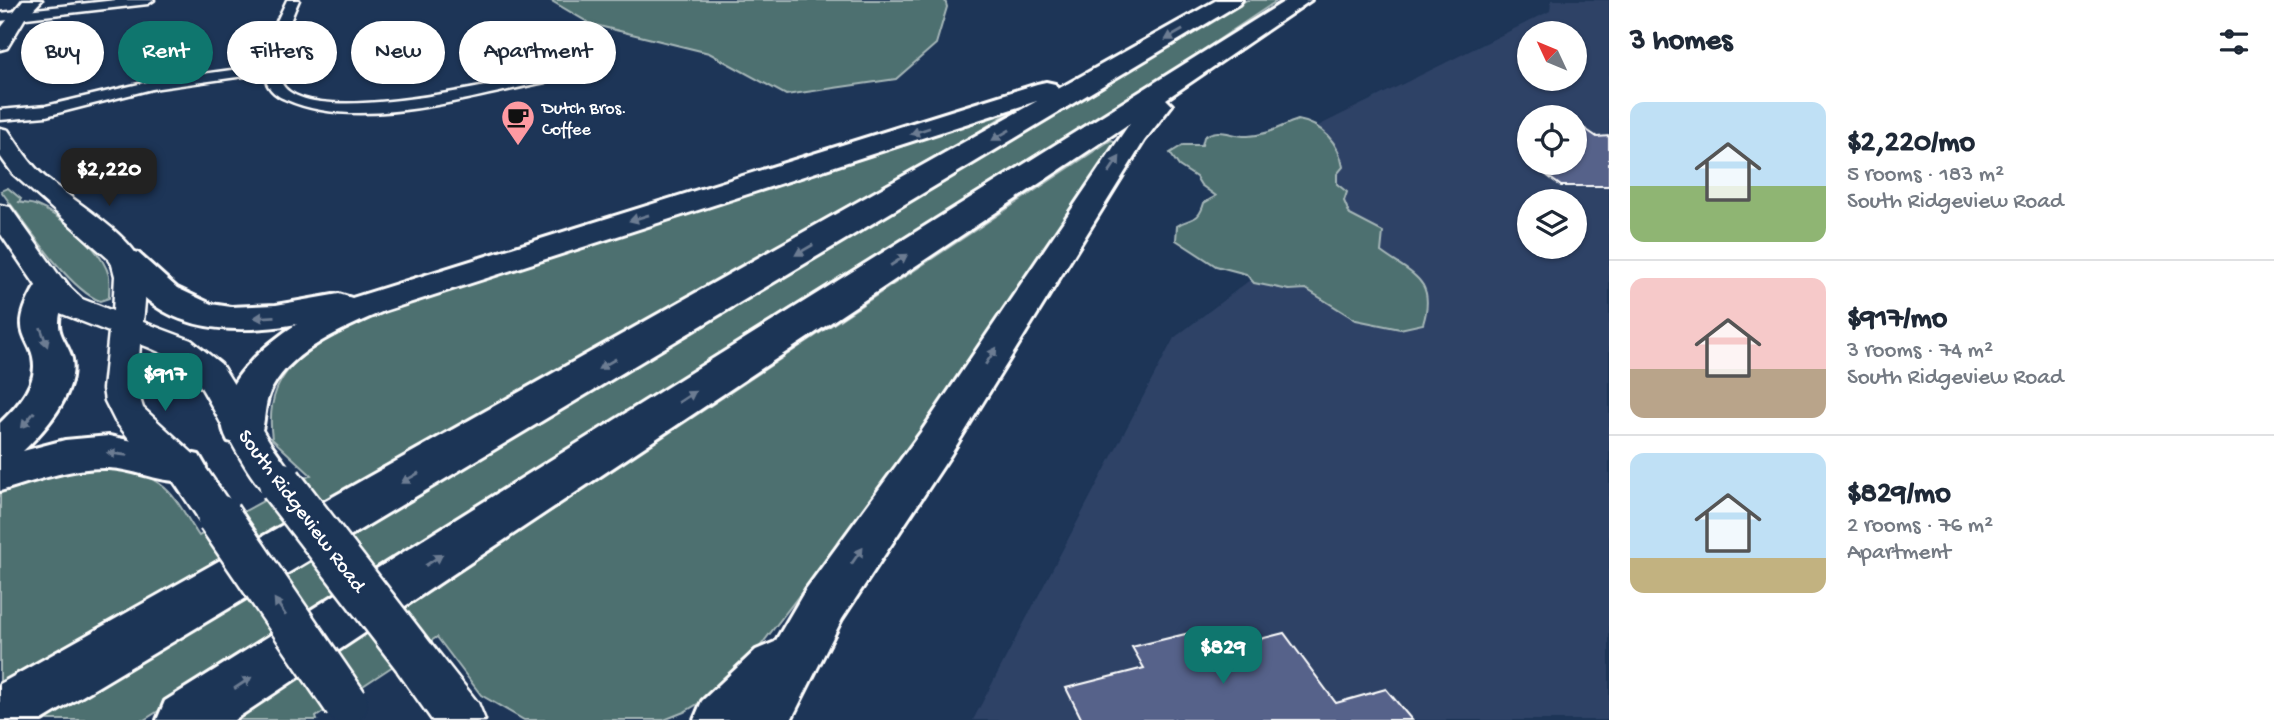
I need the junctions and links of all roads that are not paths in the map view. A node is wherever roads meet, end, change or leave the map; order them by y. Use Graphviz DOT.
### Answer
graph roads {
  1 [pos="33,0"];
  2 [pos="148,0"];
  3 [pos="293,0"];
  4 [pos="1233,0"];
  5 [pos="1301,0"];
  6 [pos="6,10"];
  7 [pos="282,21"];
  8 [pos="0,44"];
  9 [pos="227,74"];
  10 [pos="1102,76"];
  11 [pos="1174,83"];
  12 [pos="275,84"];
  13 [pos="555,93"];
  14 [pos="46,111"];
  15 [pos="1,130"];
  16 [pos="0,213"];
  17 [pos="126,260"];
  18 [pos="426,284"];
  19 [pos="52,288"];
  20 [pos="125,327"];
  21 [pos="243,430"];
  22 [pos="0,447"];
  23 [pos="184,467"];
  24 [pos="0,474"];
  25 [pos="824,604"];
  26 [pos="352,712"];
  27 [pos="0,714"];
  28 [pos="185,720"];
  29 [pos="461,720"];
  30 [pos="722,720"];
  31 [pos="761,720"];
  1 -- 6 [label="main road"];
  2 -- 6 [label="street"];
  3 -- 7 [label="street"];
  4 -- 10 [label="highway, one-way"];
  5 -- 11 [label="highway"];
  6 -- 8 [label="main road"];
  9 -- 14 [label="street"];
  10 -- 18 [label="highway, one-way"];
  10 -- 27 [label="highway, one-way"];
  25 -- 11 [label="highway, one-way"];
  28 -- 11 [label="highway, one-way"];
  12 -- 13 [label="street"];
  14 -- 15 [label="street"];
  14 -- 15 [label="street"];
  15 -- 17 [label="main road"];
  16 -- 19 [label="main road, South Ridgeview Road"];
  18 -- 17 [label="highway, one-way"];
  17 -- 20 [label="main road"];
  18 -- 21 [label="highway"];
  19 -- 20 [label="main road, South Ridgeview Road"];
  19 -- 22 [label="highway, one-way"];
  20 -- 21 [label="main road, South Ridgeview Road"];
  20 -- 23 [label="main road"];
  21 -- 29 [label="main road, South Ridgeview Road, bridge"];
  23 -- 24 [label="highway, one-way"];
  26 -- 23 [label="main road, one-way, bridge"];
  25 -- 30 [label="highway"];
  25 -- 31 [label="highway"];
}
